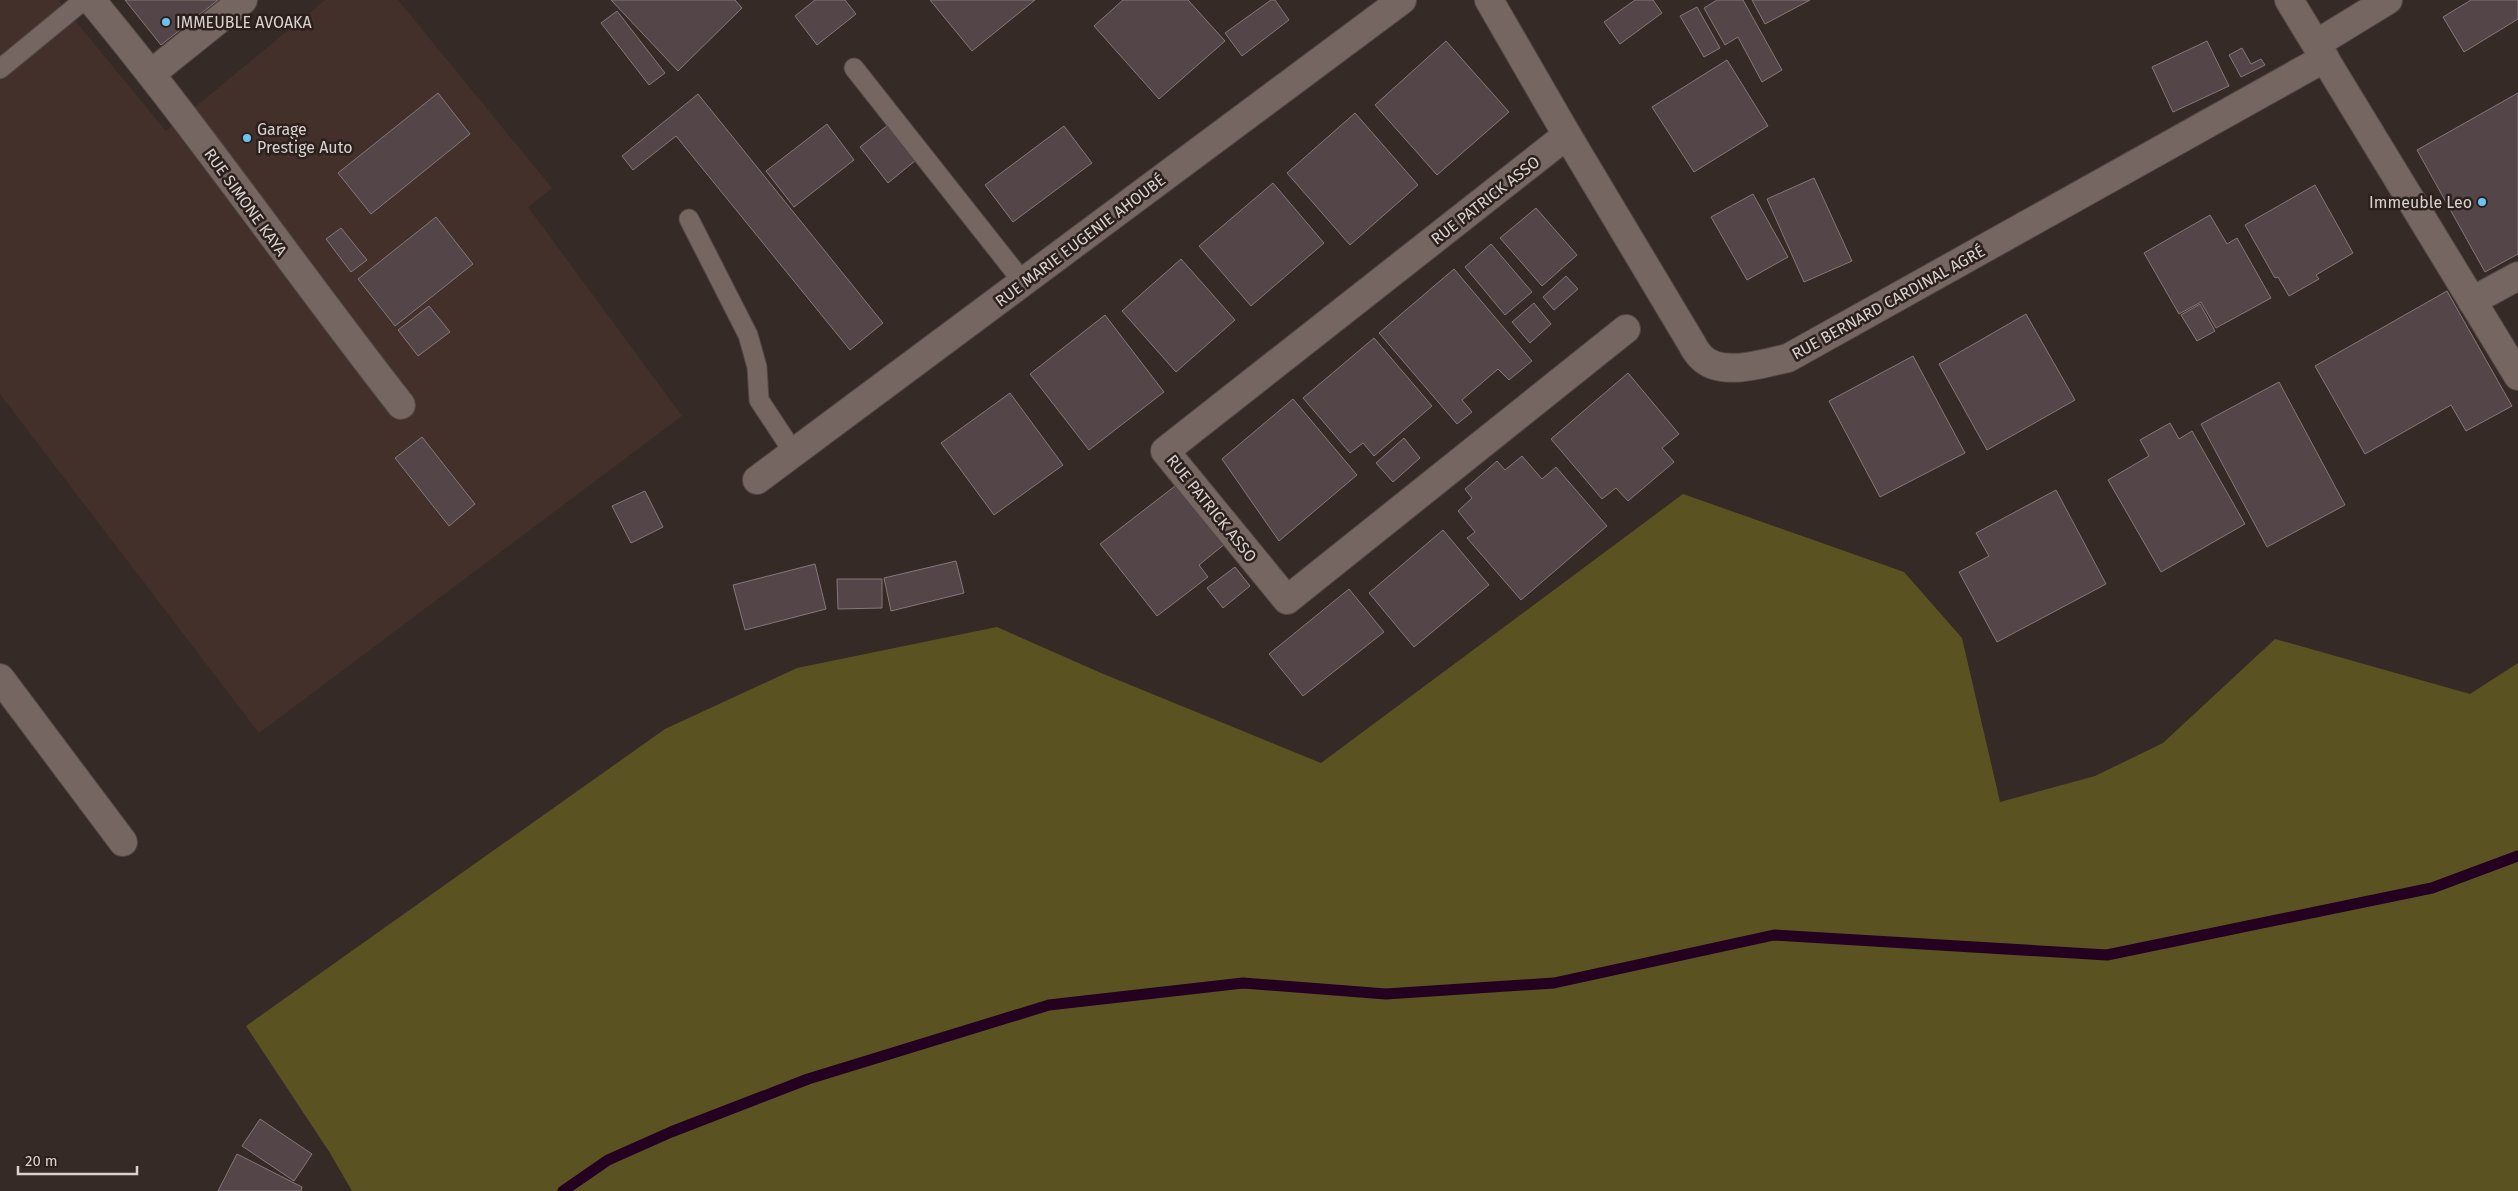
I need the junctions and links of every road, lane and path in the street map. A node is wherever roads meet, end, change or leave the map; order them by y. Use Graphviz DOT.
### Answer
graph roads {
  1 [pos="84,0"];
  2 [pos="91,0"];
  3 [pos="243,0"];
  4 [pos="1402,0"];
  5 [pos="1489,0"];
  6 [pos="2289,0"];
  7 [pos="2388,0"];
  8 [pos="2321,51"];
  9 [pos="854,68"];
  10 [pos="0,70"];
  11 [pos="152,74"];
  12 [pos="1567,135"];
  13 [pos="689,219"];
  14 [pos="2518,276"];
  15 [pos="1023,282"];
  16 [pos="2472,301"];
  17 [pos="1626,329"];
  18 [pos="2518,376"];
  19 [pos="401,404"];
  20 [pos="794,453"];
  21 [pos="757,480"];
  22 [pos="0,678"];
  23 [pos="122,842"];
  1 -- 10 [label="lane"];
  2 -- 11 [label="street, RUE SIMONE KAYA"];
  3 -- 11 [label="street"];
  4 -- 15 [label="street, RUE MARIE EUGENIE AHOUBÉ"];
  5 -- 12 [label="street, RUE BERNARD CARDINAL AGRÉ"];
  6 -- 8 [label="street"];
  7 -- 8 [label="street, RUE BERNARD CARDINAL AGRÉ"];
  8 -- 12 [label="street, RUE BERNARD CARDINAL AGRÉ"];
  8 -- 16 [label="street"];
  9 -- 15 [label="lane"];
  11 -- 19 [label="street, RUE SIMONE KAYA"];
  12 -- 17 [label="street, RUE PATRICK ASSO"];
  13 -- 20 [label="lane"];
  14 -- 16 [label="street"];
  15 -- 20 [label="street, RUE MARIE EUGENIE AHOUBÉ"];
  16 -- 18 [label="street"];
  20 -- 21 [label="street, RUE MARIE EUGENIE AHOUBÉ"];
  22 -- 23 [label="street"];
}
